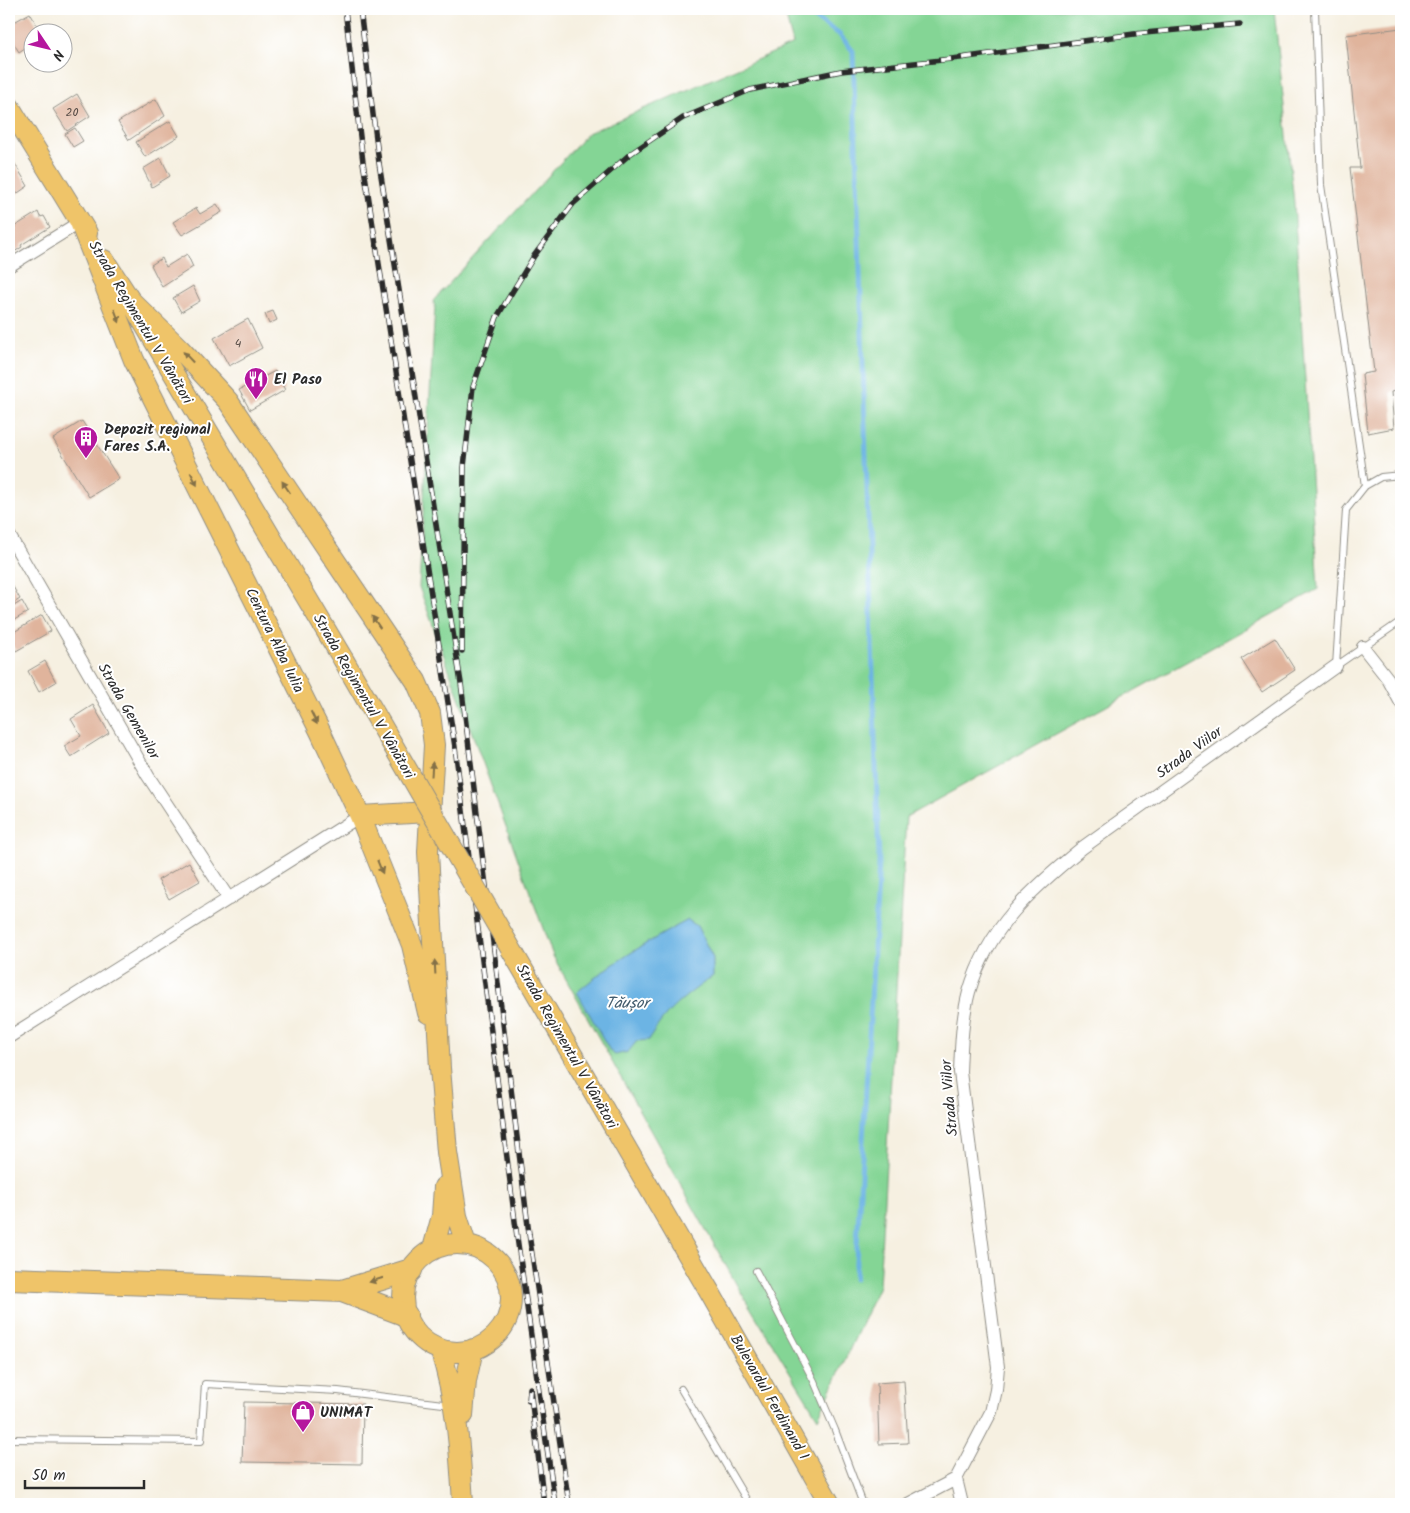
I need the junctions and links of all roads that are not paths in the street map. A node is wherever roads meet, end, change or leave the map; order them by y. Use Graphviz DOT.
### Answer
graph roads {
  1 [pos="1315,9"];
  2 [pos="9,106"];
  3 [pos="80,222"];
  4 [pos="9,266"];
  5 [pos="130,300"];
  6 [pos="1401,475"];
  7 [pos="1365,486"];
  8 [pos="9,535"];
  9 [pos="1401,621"];
  10 [pos="1363,647"];
  11 [pos="1336,666"];
  12 [pos="1401,702"];
  13 [pos="429,812"];
  14 [pos="360,816"];
  15 [pos="229,898"];
  16 [pos="9,1037"];
  17 [pos="440,1068"];
  18 [pos="446,1152"];
  19 [pos="466,1244"];
  20 [pos="433,1249"];
  21 [pos="411,1270"];
  22 [pos="756,1272"];
  23 [pos="9,1279"];
  24 [pos="342,1291"];
  25 [pos="709,1291"];
  26 [pos="406,1315"];
  27 [pos="440,1349"];
  28 [pos="473,1349"];
  29 [pos="681,1389"];
  30 [pos="454,1405"];
  31 [pos="9,1439"];
  32 [pos="460,1447"];
  33 [pos="956,1480"];
  34 [pos="463,1504"];
  35 [pos="749,1504"];
  36 [pos="830,1504"];
  37 [pos="863,1504"];
  38 [pos="908,1504"];
  39 [pos="962,1504"];
  1 -- 7 [label="lane"];
  2 -- 3 [label="main road, Strada Regimentul V Vânători"];
  3 -- 4 [label="street"];
  3 -- 5 [label="main road, Strada Regimentul V Vânători"];
  3 -- 14 [label="main road, Centura Alba Iulia, one-way"];
  13 -- 5 [label="main road, Centura Alba Iulia, one-way"];
  5 -- 25 [label="main road, Strada Regimentul V Vânători, bridge"];
  6 -- 7 [label="lane"];
  7 -- 11 [label="lane"];
  8 -- 15 [label="street, Strada Gemenilor"];
  9 -- 10 [label="lane"];
  10 -- 11 [label="lane"];
  10 -- 12 [label="street"];
  11 -- 33 [label="street, Strada Viilor"];
  13 -- 14 [label="main road"];
  17 -- 13 [label="main road, Centura Alba Iulia, one-way"];
  14 -- 15 [label="street"];
  14 -- 17 [label="main road, Centura Alba Iulia, one-way"];
  15 -- 16 [label="street"];
  17 -- 18 [label="main road, Centura Alba Iulia"];
  18 -- 19 [label="main road, Centura Alba Iulia"];
  18 -- 20 [label="main road, Centura Alba Iulia"];
  19 -- 20 [label="main road"];
  19 -- 28 [label="main road"];
  20 -- 21 [label="main road"];
  21 -- 24 [label="highway, one-way"];
  21 -- 26 [label="main road"];
  22 -- 37 [label="lane"];
  23 -- 24 [label="highway"];
  24 -- 26 [label="highway"];
  25 -- 36 [label="main road, Bulevardul Ferdinand I"];
  26 -- 27 [label="main road"];
  27 -- 28 [label="main road"];
  27 -- 30 [label="main road"];
  28 -- 32 [label="main road"];
  29 -- 35 [label="lane"];
  30 -- 31 [label="lane"];
  30 -- 32 [label="main road"];
  32 -- 34 [label="main road"];
  33 -- 38 [label="street"];
  33 -- 39 [label="street"];
}
